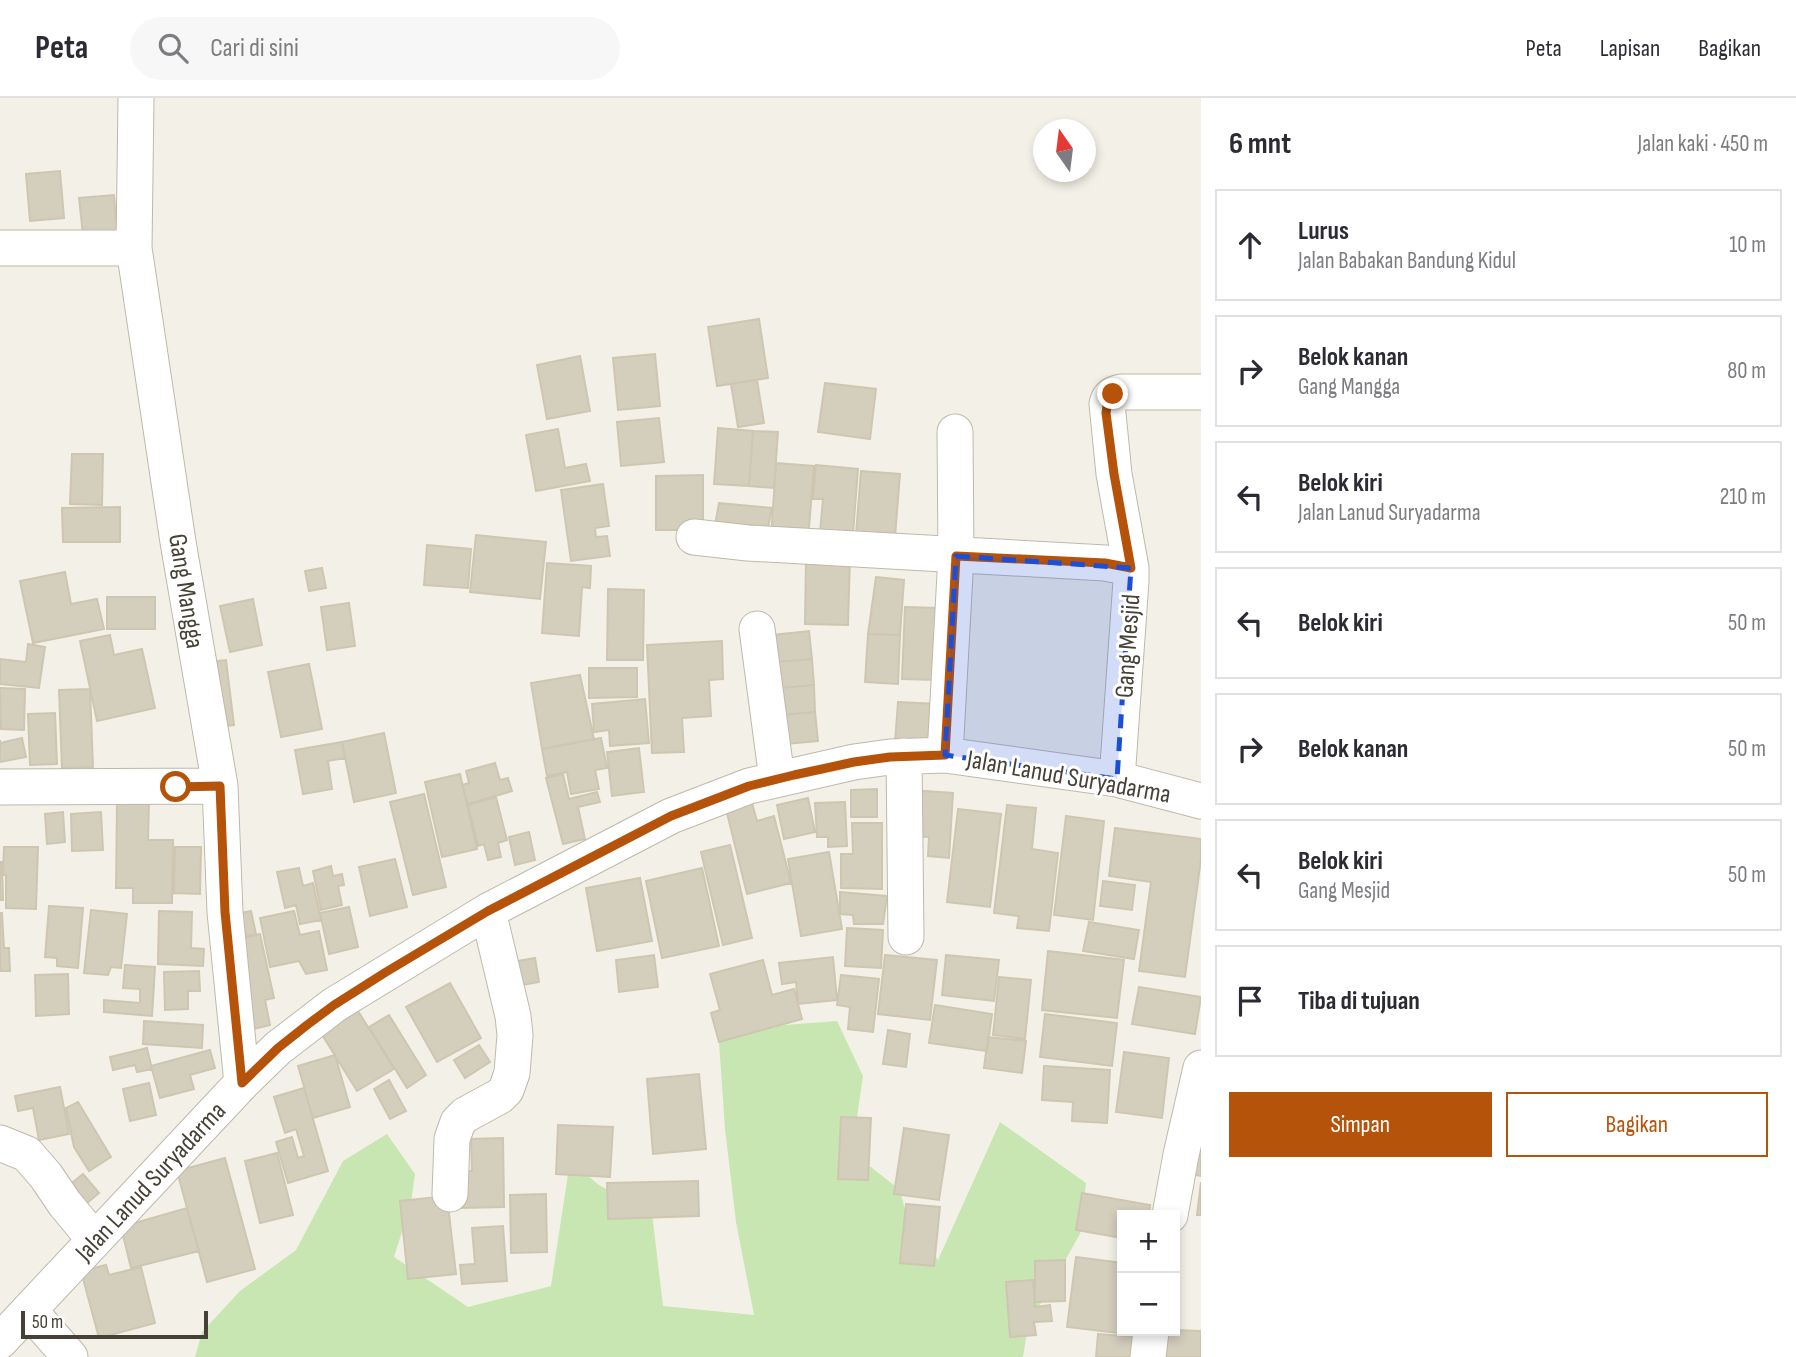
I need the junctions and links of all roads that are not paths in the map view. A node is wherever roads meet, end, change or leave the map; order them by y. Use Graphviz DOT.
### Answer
graph roads {
  1 [pos="136,98"];
  2 [pos="0,248"];
  3 [pos="134,248"];
  4 [pos="1201,392"];
  5 [pos="955,432"];
  6 [pos="694,537"];
  7 [pos="956,556"];
  8 [pos="1131,568"];
  9 [pos="757,629"];
  10 [pos="945,755"];
  11 [pos="904,757"];
  12 [pos="777,779"];
  13 [pos="1117,779"];
  14 [pos="220,786"];
  15 [pos="0,787"];
  16 [pos="1201,801"];
  17 [pos="488,911"];
  18 [pos="906,937"];
  19 [pos="1201,1068"];
  20 [pos="242,1083"];
  21 [pos="0,1143"];
  22 [pos="450,1194"];
  23 [pos="1171,1210"];
  24 [pos="94,1239"];
  25 [pos="29,1310"];
  26 [pos="1150,1336"];
  27 [pos="0,1341"];
  28 [pos="70,1357"];
  29 [pos="1148,1357"];
  1 -- 3 [label="street, Gang Mangga"];
  2 -- 3 [label="street"];
  3 -- 14 [label="street, Gang Mangga"];
  4 -- 8 [label="street, Gang Mesjid"];
  5 -- 7 [label="street"];
  6 -- 7 [label="street"];
  7 -- 8 [label="street"];
  7 -- 10 [label="street"];
  8 -- 13 [label="street, Gang Mesjid"];
  9 -- 12 [label="street"];
  10 -- 11 [label="street, Jalan Lanud Suryadarma"];
  10 -- 13 [label="street, Jalan Lanud Suryadarma"];
  11 -- 12 [label="street, Jalan Lanud Suryadarma"];
  11 -- 18 [label="street"];
  12 -- 17 [label="street, Jalan Lanud Suryadarma"];
  13 -- 16 [label="street, Jalan Lanud Suryadarma"];
  14 -- 15 [label="street"];
  14 -- 20 [label="street, Gang Mangga"];
  17 -- 20 [label="street, Jalan Lanud Suryadarma"];
  17 -- 22 [label="street"];
  19 -- 23 [label="street"];
  20 -- 24 [label="street, Jalan Lanud Suryadarma"];
  21 -- 24 [label="street"];
  24 -- 25 [label="street, Jalan Lanud Suryadarma"];
  25 -- 27 [label="street, Jalan Lanud Suryadarma"];
  25 -- 28 [label="street"];
  26 -- 29 [label="street"];
}
